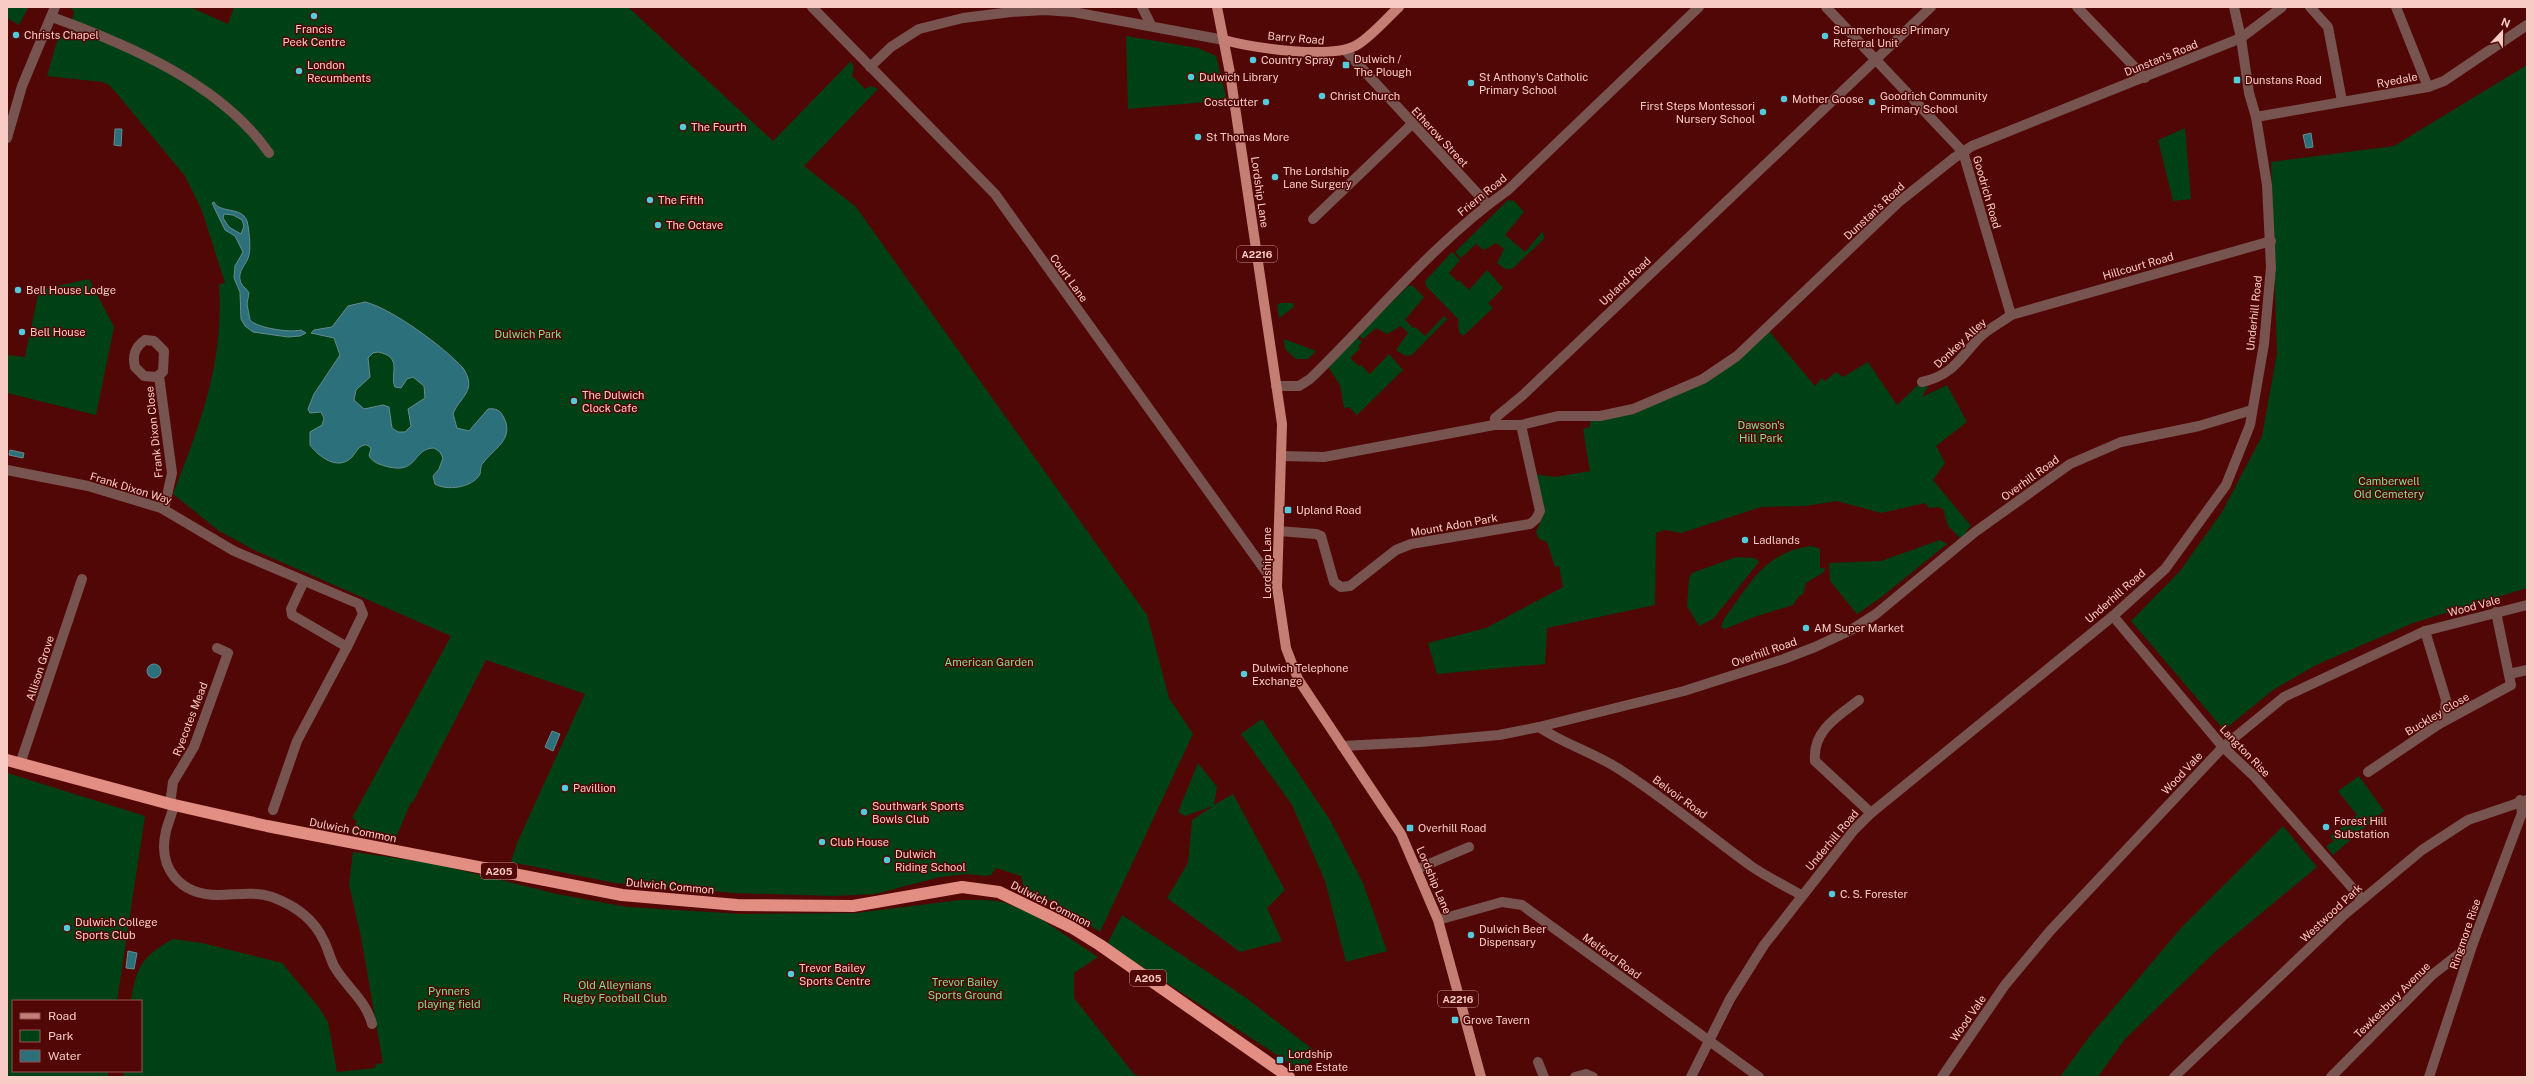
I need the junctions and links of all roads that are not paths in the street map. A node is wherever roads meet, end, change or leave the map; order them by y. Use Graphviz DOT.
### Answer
graph roads {
  1 [pos="55,7"];
  2 [pos="812,7"];
  3 [pos="1142,7"];
  4 [pos="1217,7"];
  5 [pos="1399,7"];
  6 [pos="1699,7"];
  7 [pos="1826,7"];
  8 [pos="1931,7"];
  9 [pos="2077,7"];
  10 [pos="2234,7"];
  11 [pos="2282,7"];
  12 [pos="2310,7"];
  13 [pos="2396,7"];
  14 [pos="52,17"];
  15 [pos="1151,25"];
  16 [pos="2527,25"];
  17 [pos="2241,38"];
  18 [pos="1224,40"];
  19 [pos="1345,50"];
  20 [pos="1876,59"];
  21 [pos="870,67"];
  22 [pos="2144,78"];
  23 [pos="2428,86"];
  24 [pos="2342,101"];
  25 [pos="2256,117"];
  26 [pos="1412,124"];
  27 [pos="7,138"];
  28 [pos="1963,152"];
  29 [pos="270,153"];
  30 [pos="1487,204"];
  31 [pos="1313,219"];
  32 [pos="2271,241"];
  33 [pos="2011,314"];
  34 [pos="160,376"];
  35 [pos="1922,382"];
  36 [pos="1276,386"];
  37 [pos="2252,410"];
  38 [pos="1494,425"];
  39 [pos="1521,425"];
  40 [pos="1281,456"];
  41 [pos="7,470"];
  42 [pos="164,509"];
  43 [pos="1279,531"];
  44 [pos="82,579"];
  45 [pos="304,581"];
  46 [pos="1277,588"];
  47 [pos="2527,605"];
  48 [pos="2496,612"];
  49 [pos="2113,616"];
  50 [pos="2425,632"];
  51 [pos="347,647"];
  52 [pos="217,648"];
  53 [pos="2527,670"];
  54 [pos="2509,674"];
  55 [pos="1859,700"];
  56 [pos="2439,724"];
  57 [pos="1539,727"];
  58 [pos="1342,746"];
  59 [pos="2223,747"];
  60 [pos="7,760"];
  61 [pos="20,764"];
  62 [pos="2368,772"];
  63 [pos="2524,800"];
  64 [pos="172,805"];
  65 [pos="273,810"];
  66 [pos="1871,813"];
  67 [pos="1469,847"];
  68 [pos="1417,869"];
  69 [pos="1801,895"];
  70 [pos="2362,900"];
  71 [pos="1438,920"];
  72 [pos="2473,944"];
  73 [pos="372,1024"];
  74 [pos="1709,1041"];
  75 [pos="1538,1062"];
  76 [pos="1289,1077"];
  77 [pos="1481,1077"];
  78 [pos="1544,1077"];
  79 [pos="1575,1077"];
  80 [pos="1593,1077"];
  81 [pos="1691,1077"];
  82 [pos="1759,1077"];
  83 [pos="1942,1077"];
  84 [pos="2174,1077"];
  85 [pos="2331,1077"];
  86 [pos="2429,1077"];
  1 -- 14 [label="street"];
  2 -- 21 [label="street, Court Lane"];
  3 -- 15 [label="street"];
  4 -- 18 [label="main road, Lordship Lane / A2216"];
  5 -- 19 [label="main road, Barry Road"];
  6 -- 30 [label="street, Friern Road"];
  7 -- 20 [label="street, Goodrich Road"];
  8 -- 20 [label="street, Upland Road"];
  9 -- 22 [label="street"];
  10 -- 17 [label="street, Underhill Road"];
  11 -- 17 [label="street, Dunstan's Road"];
  12 -- 24 [label="street"];
  13 -- 23 [label="street"];
  14 -- 27 [label="street"];
  14 -- 29 [label="street"];
  15 -- 18 [label="street"];
  15 -- 21 [label="street"];
  16 -- 23 [label="street, Ryedale"];
  17 -- 22 [label="street, Dunstan's Road"];
  17 -- 25 [label="street, Underhill Road"];
  18 -- 19 [label="main road, Barry Road"];
  18 -- 36 [label="main road, Lordship Lane / A2216"];
  19 -- 26 [label="street, Etherow Street"];
  20 -- 28 [label="street, Goodrich Road"];
  20 -- 38 [label="street, Upland Road"];
  21 -- 46 [label="street, Court Lane"];
  22 -- 28 [label="street, Dunstan's Road"];
  23 -- 24 [label="street, Ryedale"];
  24 -- 25 [label="street, Ryedale"];
  25 -- 32 [label="street, Underhill Road"];
  26 -- 30 [label="street, Etherow Street"];
  26 -- 31 [label="street"];
  28 -- 33 [label="street, Goodrich Road"];
  28 -- 39 [label="street, Dunstan's Road"];
  30 -- 36 [label="street, Friern Road"];
  32 -- 33 [label="street, Hillcourt Road"];
  32 -- 37 [label="street, Underhill Road"];
  33 -- 35 [label="street, Donkey Alley"];
  34 -- 42 [label="street, Frank Dixon Close"];
  36 -- 40 [label="main road, Lordship Lane / A2216"];
  37 -- 49 [label="street, Underhill Road"];
  37 -- 57 [label="street, Overhill Road"];
  38 -- 39 [label="street, Dunstan's Road"];
  38 -- 40 [label="street"];
  39 -- 43 [label="street, Mount Adon Park"];
  40 -- 43 [label="main road, Lordship Lane / A2216"];
  41 -- 42 [label="street, Frank Dixon Way"];
  42 -- 45 [label="street, Frank Dixon Way"];
  43 -- 46 [label="main road, Lordship Lane / A2216"];
  44 -- 61 [label="street, Allison Grove"];
  45 -- 51 [label="street"];
  45 -- 51 [label="street, Frank Dixon Way"];
  46 -- 58 [label="main road, Lordship Lane / A2216"];
  47 -- 48 [label="street, Wood Vale"];
  48 -- 50 [label="street, Wood Vale"];
  48 -- 54 [label="street"];
  49 -- 59 [label="street, Langton Rise"];
  49 -- 66 [label="street, Underhill Road"];
  50 -- 56 [label="street"];
  50 -- 59 [label="street, Wood Vale"];
  51 -- 65 [label="street, Frank Dixon Way"];
  52 -- 64 [label="street, Ryecotes Mead"];
  53 -- 54 [label="street"];
  54 -- 56 [label="street, Buckley Close"];
  55 -- 66 [label="street"];
  56 -- 62 [label="street, Buckley Close"];
  57 -- 58 [label="street, Overhill Road"];
  57 -- 69 [label="street, Belvoir Road"];
  58 -- 68 [label="main road, Lordship Lane / A2216"];
  59 -- 70 [label="street, Langton Rise"];
  59 -- 83 [label="street, Wood Vale"];
  60 -- 61 [label="highway, Dulwich Common / A205"];
  61 -- 64 [label="highway, Dulwich Common / A205"];
  63 -- 70 [label="street, Westwood Park"];
  63 -- 72 [label="street, Ringmore Rise"];
  64 -- 73 [label="street"];
  64 -- 76 [label="highway, Dulwich Common / A205"];
  66 -- 69 [label="street, Underhill Road"];
  67 -- 68 [label="street"];
  68 -- 71 [label="main road, Lordship Lane / A2216"];
  69 -- 74 [label="street, Underhill Road"];
  70 -- 84 [label="street, Westwood Park"];
  71 -- 74 [label="street, Melford Road"];
  71 -- 77 [label="main road, Lordship Lane / A2216"];
  72 -- 85 [label="street, Tewkesbury Avenue"];
  72 -- 86 [label="street, Ringmore Rise"];
  74 -- 81 [label="street, Underhill Road"];
  74 -- 82 [label="street, Melford Road"];
  75 -- 78 [label="street"];
  79 -- 80 [label="street"];
}
